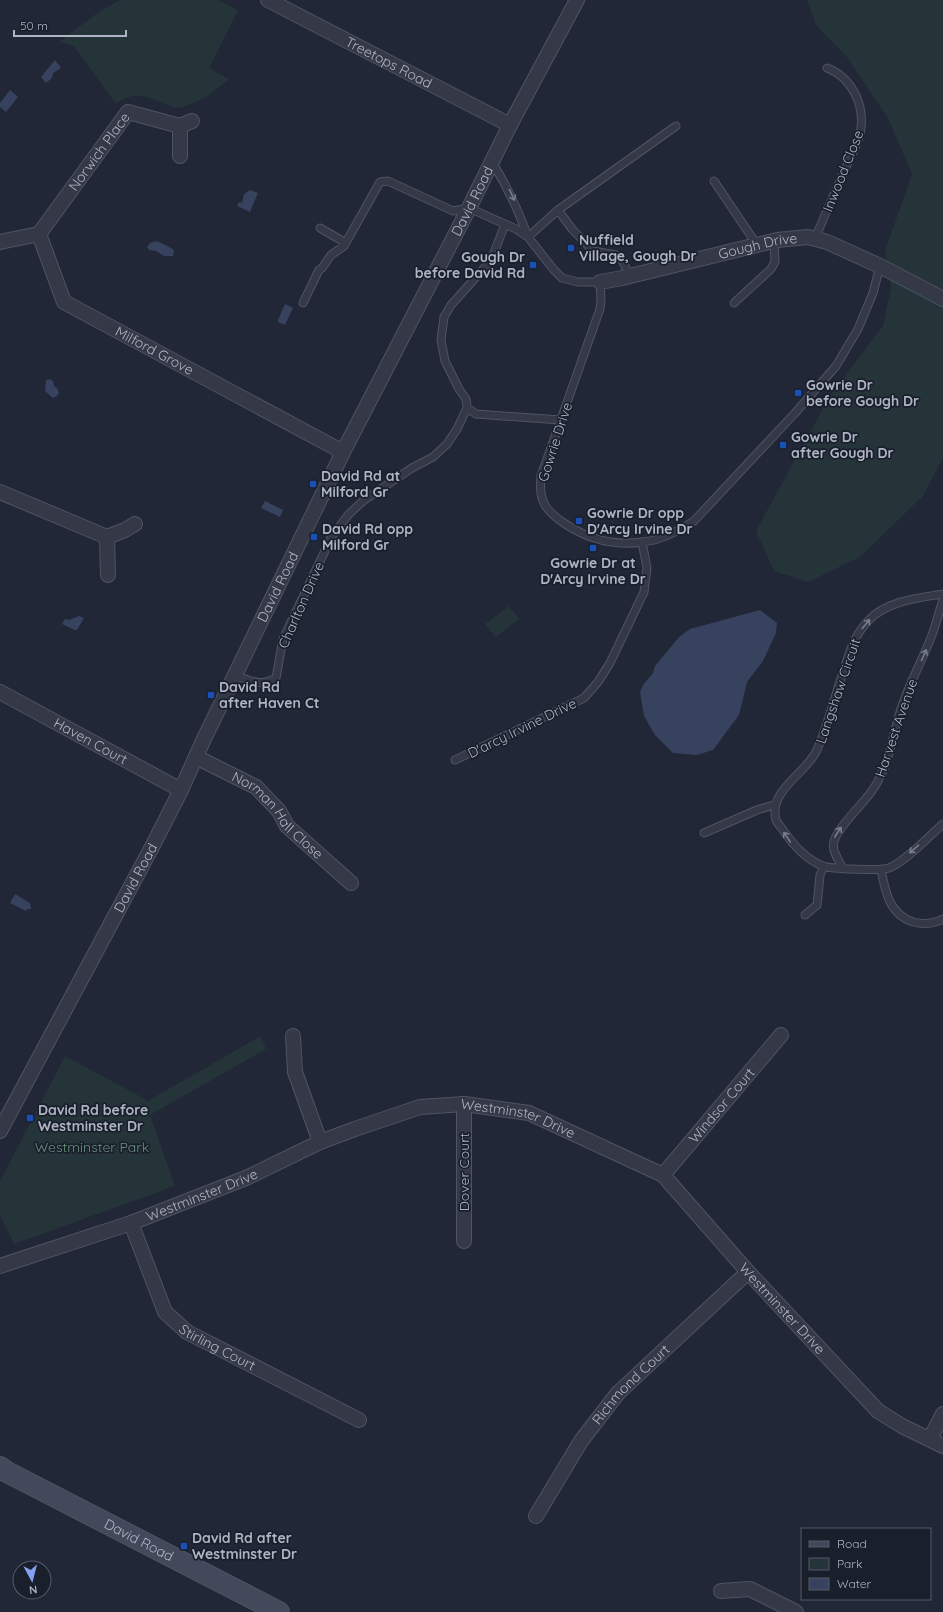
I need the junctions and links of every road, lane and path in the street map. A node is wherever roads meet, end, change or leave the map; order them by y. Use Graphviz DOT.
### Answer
graph roads {
  1 [pos="268,0"];
  2 [pos="577,0"];
  3 [pos="827,68"];
  4 [pos="510,126"];
  5 [pos="676,126"];
  6 [pos="180,156"];
  7 [pos="492,162"];
  8 [pos="714,181"];
  9 [pos="469,208"];
  10 [pos="558,210"];
  11 [pos="505,224"];
  12 [pos="320,228"];
  13 [pos="39,234"];
  14 [pos="528,237"];
  15 [pos="814,239"];
  16 [pos="774,241"];
  17 [pos="0,242"];
  18 [pos="346,243"];
  19 [pos="757,245"];
  20 [pos="880,266"];
  21 [pos="630,276"];
  22 [pos="600,282"];
  23 [pos="943,299"];
  24 [pos="303,303"];
  25 [pos="734,303"];
  26 [pos="466,408"];
  27 [pos="561,420"];
  28 [pos="343,452"];
  29 [pos="0,492"];
  30 [pos="135,524"];
  31 [pos="107,538"];
  32 [pos="642,542"];
  33 [pos="108,575"];
  34 [pos="943,594"];
  35 [pos="943,600"];
  36 [pos="235,675"];
  37 [pos="0,692"];
  38 [pos="196,757"];
  39 [pos="456,760"];
  40 [pos="181,790"];
  41 [pos="776,804"];
  42 [pos="943,824"];
  43 [pos="704,833"];
  44 [pos="824,866"];
  45 [pos="842,867"];
  46 [pos="881,869"];
  47 [pos="351,882"];
  48 [pos="805,915"];
  49 [pos="943,919"];
  50 [pos="781,1035"];
  51 [pos="293,1036"];
  52 [pos="464,1104"];
  53 [pos="0,1131"];
  54 [pos="320,1142"];
  55 [pos="663,1175"];
  56 [pos="131,1224"];
  57 [pos="464,1241"];
  58 [pos="0,1266"];
  59 [pos="748,1272"];
  60 [pos="943,1414"];
  61 [pos="359,1420"];
  62 [pos="930,1439"];
  63 [pos="943,1446"];
  64 [pos="0,1467"];
  65 [pos="536,1516"];
  66 [pos="721,1591"];
  67 [pos="278,1612"];
  68 [pos="796,1612"];
  1 -- 4 [label="street, Treetops Road"];
  2 -- 4 [label="street, David Road"];
  3 -- 15 [label="lane, Inwood Close"];
  4 -- 7 [label="street, David Road"];
  5 -- 10 [label="lane"];
  6 -- 13 [label="street, Norwich Place"];
  7 -- 9 [label="street, David Road"];
  7 -- 14 [label="lane, one-way"];
  8 -- 19 [label="lane"];
  9 -- 11 [label="lane, Gough Drive"];
  9 -- 18 [label="lane"];
  9 -- 28 [label="street, David Road"];
  10 -- 14 [label="lane"];
  10 -- 21 [label="lane"];
  11 -- 14 [label="lane, Gough Drive"];
  11 -- 26 [label="lane"];
  12 -- 18 [label="lane"];
  13 -- 17 [label="street"];
  13 -- 28 [label="street, Milford Grove"];
  14 -- 22 [label="lane, Gough Drive"];
  15 -- 16 [label="street, Gough Drive"];
  15 -- 20 [label="street, Gough Drive"];
  16 -- 19 [label="street, Gough Drive"];
  16 -- 25 [label="lane"];
  18 -- 24 [label="lane"];
  19 -- 21 [label="street, Gough Drive"];
  20 -- 23 [label="street, Gough Drive"];
  20 -- 32 [label="lane, Gowrie Drive"];
  21 -- 22 [label="street, Gough Drive"];
  22 -- 27 [label="lane, Gowrie Drive"];
  26 -- 27 [label="lane"];
  26 -- 36 [label="lane, Charlton Drive"];
  27 -- 32 [label="lane, Gowrie Drive"];
  28 -- 36 [label="street, David Road"];
  29 -- 31 [label="street"];
  30 -- 31 [label="street"];
  31 -- 33 [label="street"];
  32 -- 39 [label="lane, D'arcy Irvine Drive"];
  41 -- 34 [label="lane, Langshaw Circuit, one-way"];
  45 -- 35 [label="lane, Harvest Avenue, one-way"];
  36 -- 38 [label="street, David Road"];
  37 -- 40 [label="street, Haven Court"];
  38 -- 40 [label="street, David Road"];
  38 -- 47 [label="street, Norman Hall Close"];
  40 -- 53 [label="street, David Road"];
  41 -- 43 [label="lane"];
  44 -- 41 [label="lane, one-way"];
  42 -- 46 [label="lane, one-way"];
  44 -- 45 [label="lane"];
  44 -- 48 [label="lane"];
  45 -- 46 [label="lane"];
  46 -- 49 [label="lane"];
  50 -- 55 [label="street, Windsor Court"];
  51 -- 54 [label="street"];
  52 -- 54 [label="street, Westminster Drive"];
  52 -- 55 [label="street, Westminster Drive"];
  52 -- 57 [label="street, Dover Court"];
  54 -- 56 [label="street, Westminster Drive"];
  55 -- 59 [label="street, Westminster Drive"];
  56 -- 58 [label="street, Westminster Drive"];
  56 -- 61 [label="street, Stirling Court"];
  59 -- 62 [label="street, Westminster Drive"];
  59 -- 65 [label="street, Richmond Court"];
  60 -- 62 [label="street"];
  62 -- 63 [label="street, Westminster Drive"];
  64 -- 67 [label="street, David Road"];
  66 -- 68 [label="street"];
}
